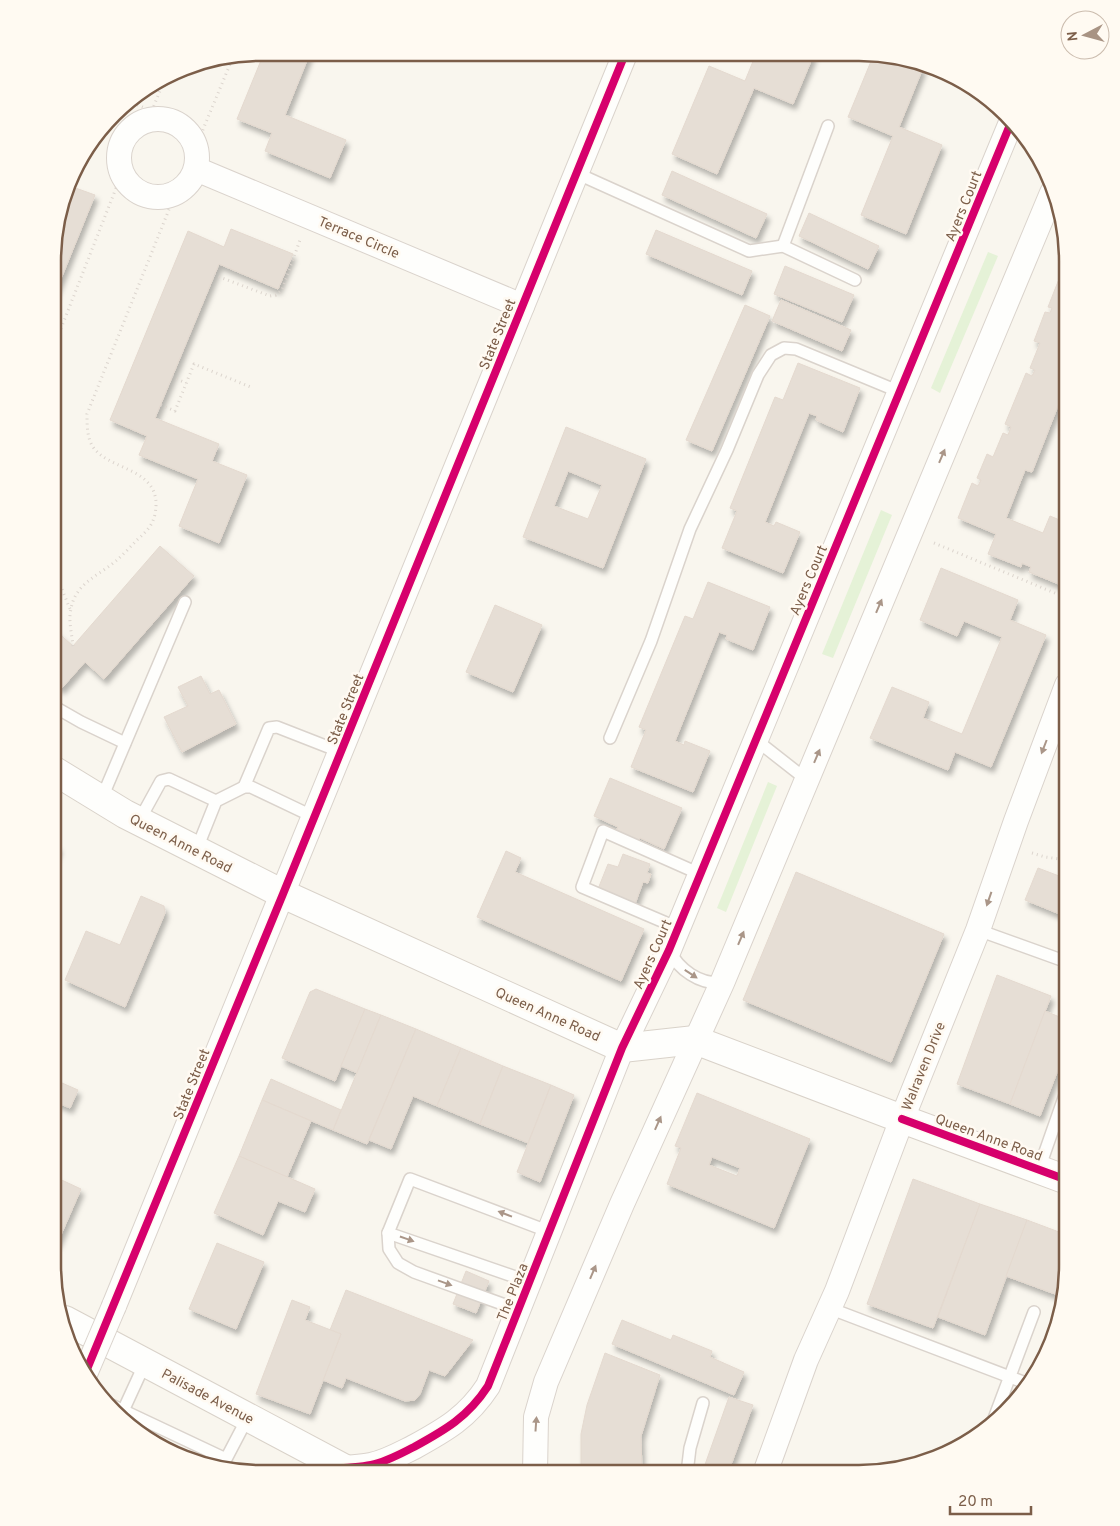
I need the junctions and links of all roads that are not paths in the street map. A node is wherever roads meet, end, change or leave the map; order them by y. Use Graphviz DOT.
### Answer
graph roads {
  1 [pos="622,61"];
  2 [pos="828,126"];
  3 [pos="1008,128"];
  4 [pos="196,158"];
  5 [pos="576,173"];
  6 [pos="1049,200"];
  7 [pos="783,246"];
  8 [pos="855,280"];
  9 [pos="522,306"];
  10 [pos="900,392"];
  11 [pos="185,602"];
  12 [pos="1059,707"];
  13 [pos="61,710"];
  14 [pos="610,738"];
  15 [pos="756,740"];
  16 [pos="124,743"];
  17 [pos="341,752"];
  18 [pos="61,775"];
  19 [pos="807,780"];
  20 [pos="244,787"];
  21 [pos="101,800"];
  22 [pos="216,801"];
  23 [pos="314,817"];
  24 [pos="139,822"];
  25 [pos="196,851"];
  26 [pos="700,874"];
  27 [pos="283,894"];
  28 [pos="678,928"];
  29 [pos="978,930"];
  30 [pos="669,950"];
  31 [pos="1059,959"];
  32 [pos="722,983"];
  33 [pos="695,1040"];
  34 [pos="622,1048"];
  35 [pos="1059,1112"];
  36 [pos="902,1119"];
  37 [pos="1039,1169"];
  38 [pos="1059,1177"];
  39 [pos="550,1232"];
  40 [pos="388,1233"];
  41 [pos="530,1282"];
  42 [pos="829,1308"];
  43 [pos="519,1310"];
  44 [pos="1034,1312"];
  45 [pos="70,1323"];
  46 [pos="146,1362"];
  47 [pos="89,1366"];
  48 [pos="1010,1377"];
  49 [pos="1022,1381"];
  50 [pos="702,1403"];
  51 [pos="998,1408"];
  52 [pos="124,1410"];
  53 [pos="127,1413"];
  54 [pos="248,1417"];
  55 [pos="338,1465"];
  56 [pos="372,1465"];
  57 [pos="535,1465"];
  58 [pos="688,1465"];
  59 [pos="768,1465"];
  1 -- 5 [label="street, State Street"];
  2 -- 7 [label="lane"];
  3 -- 10 [label="street, Ayers Court"];
  4 -- 4 [label="street"];
  4 -- 9 [label="street, Terrace Circle"];
  5 -- 7 [label="lane"];
  5 -- 9 [label="street, State Street"];
  19 -- 6 [label="street, one-way"];
  7 -- 8 [label="lane"];
  9 -- 17 [label="street, State Street"];
  10 -- 14 [label="lane"];
  10 -- 15 [label="street, Ayers Court"];
  11 -- 16 [label="lane"];
  12 -- 29 [label="street, Walraven Drive, one-way"];
  13 -- 16 [label="lane"];
  15 -- 19 [label="lane"];
  15 -- 26 [label="street, Ayers Court"];
  16 -- 21 [label="lane"];
  17 -- 20 [label="lane"];
  17 -- 23 [label="street, State Street"];
  18 -- 21 [label="street, Queen Anne Road"];
  32 -- 19 [label="street, one-way"];
  20 -- 22 [label="lane"];
  20 -- 23 [label="lane"];
  21 -- 24 [label="street, Queen Anne Road"];
  22 -- 24 [label="lane"];
  22 -- 25 [label="lane"];
  23 -- 27 [label="street, State Street"];
  24 -- 25 [label="street, Queen Anne Road"];
  25 -- 27 [label="street, Queen Anne Road"];
  26 -- 28 [label="street, Ayers Court"];
  26 -- 28 [label="lane"];
  27 -- 34 [label="street, Queen Anne Road"];
  27 -- 47 [label="street, State Street, bridge"];
  28 -- 30 [label="street, Ayers Court"];
  29 -- 31 [label="lane"];
  29 -- 36 [label="street, Walraven Drive"];
  30 -- 32 [label="lane, one-way"];
  30 -- 34 [label="street, Ayers Court"];
  32 -- 33 [label="street"];
  33 -- 34 [label="street, Queen Anne Road"];
  33 -- 36 [label="street, Queen Anne Road"];
  57 -- 33 [label="street, one-way"];
  34 -- 39 [label="street, The Plaza"];
  35 -- 37 [label="lane"];
  36 -- 37 [label="street, Queen Anne Road"];
  36 -- 42 [label="street, Walraven Drive"];
  37 -- 38 [label="street, Queen Anne Road"];
  39 -- 40 [label="lane, one-way"];
  39 -- 41 [label="street, The Plaza"];
  40 -- 41 [label="lane, one-way"];
  40 -- 43 [label="lane, one-way"];
  41 -- 43 [label="street, The Plaza"];
  42 -- 48 [label="lane"];
  42 -- 59 [label="street, Walraven Drive"];
  43 -- 56 [label="street, The Plaza"];
  44 -- 48 [label="lane"];
  45 -- 46 [label="street, Palisade Avenue"];
  46 -- 52 [label="lane"];
  46 -- 54 [label="street, Palisade Avenue"];
  48 -- 49 [label="lane"];
  48 -- 51 [label="lane"];
  50 -- 58 [label="lane"];
  53 -- 54 [label="lane"];
  54 -- 55 [label="street, Palisade Avenue"];
}
